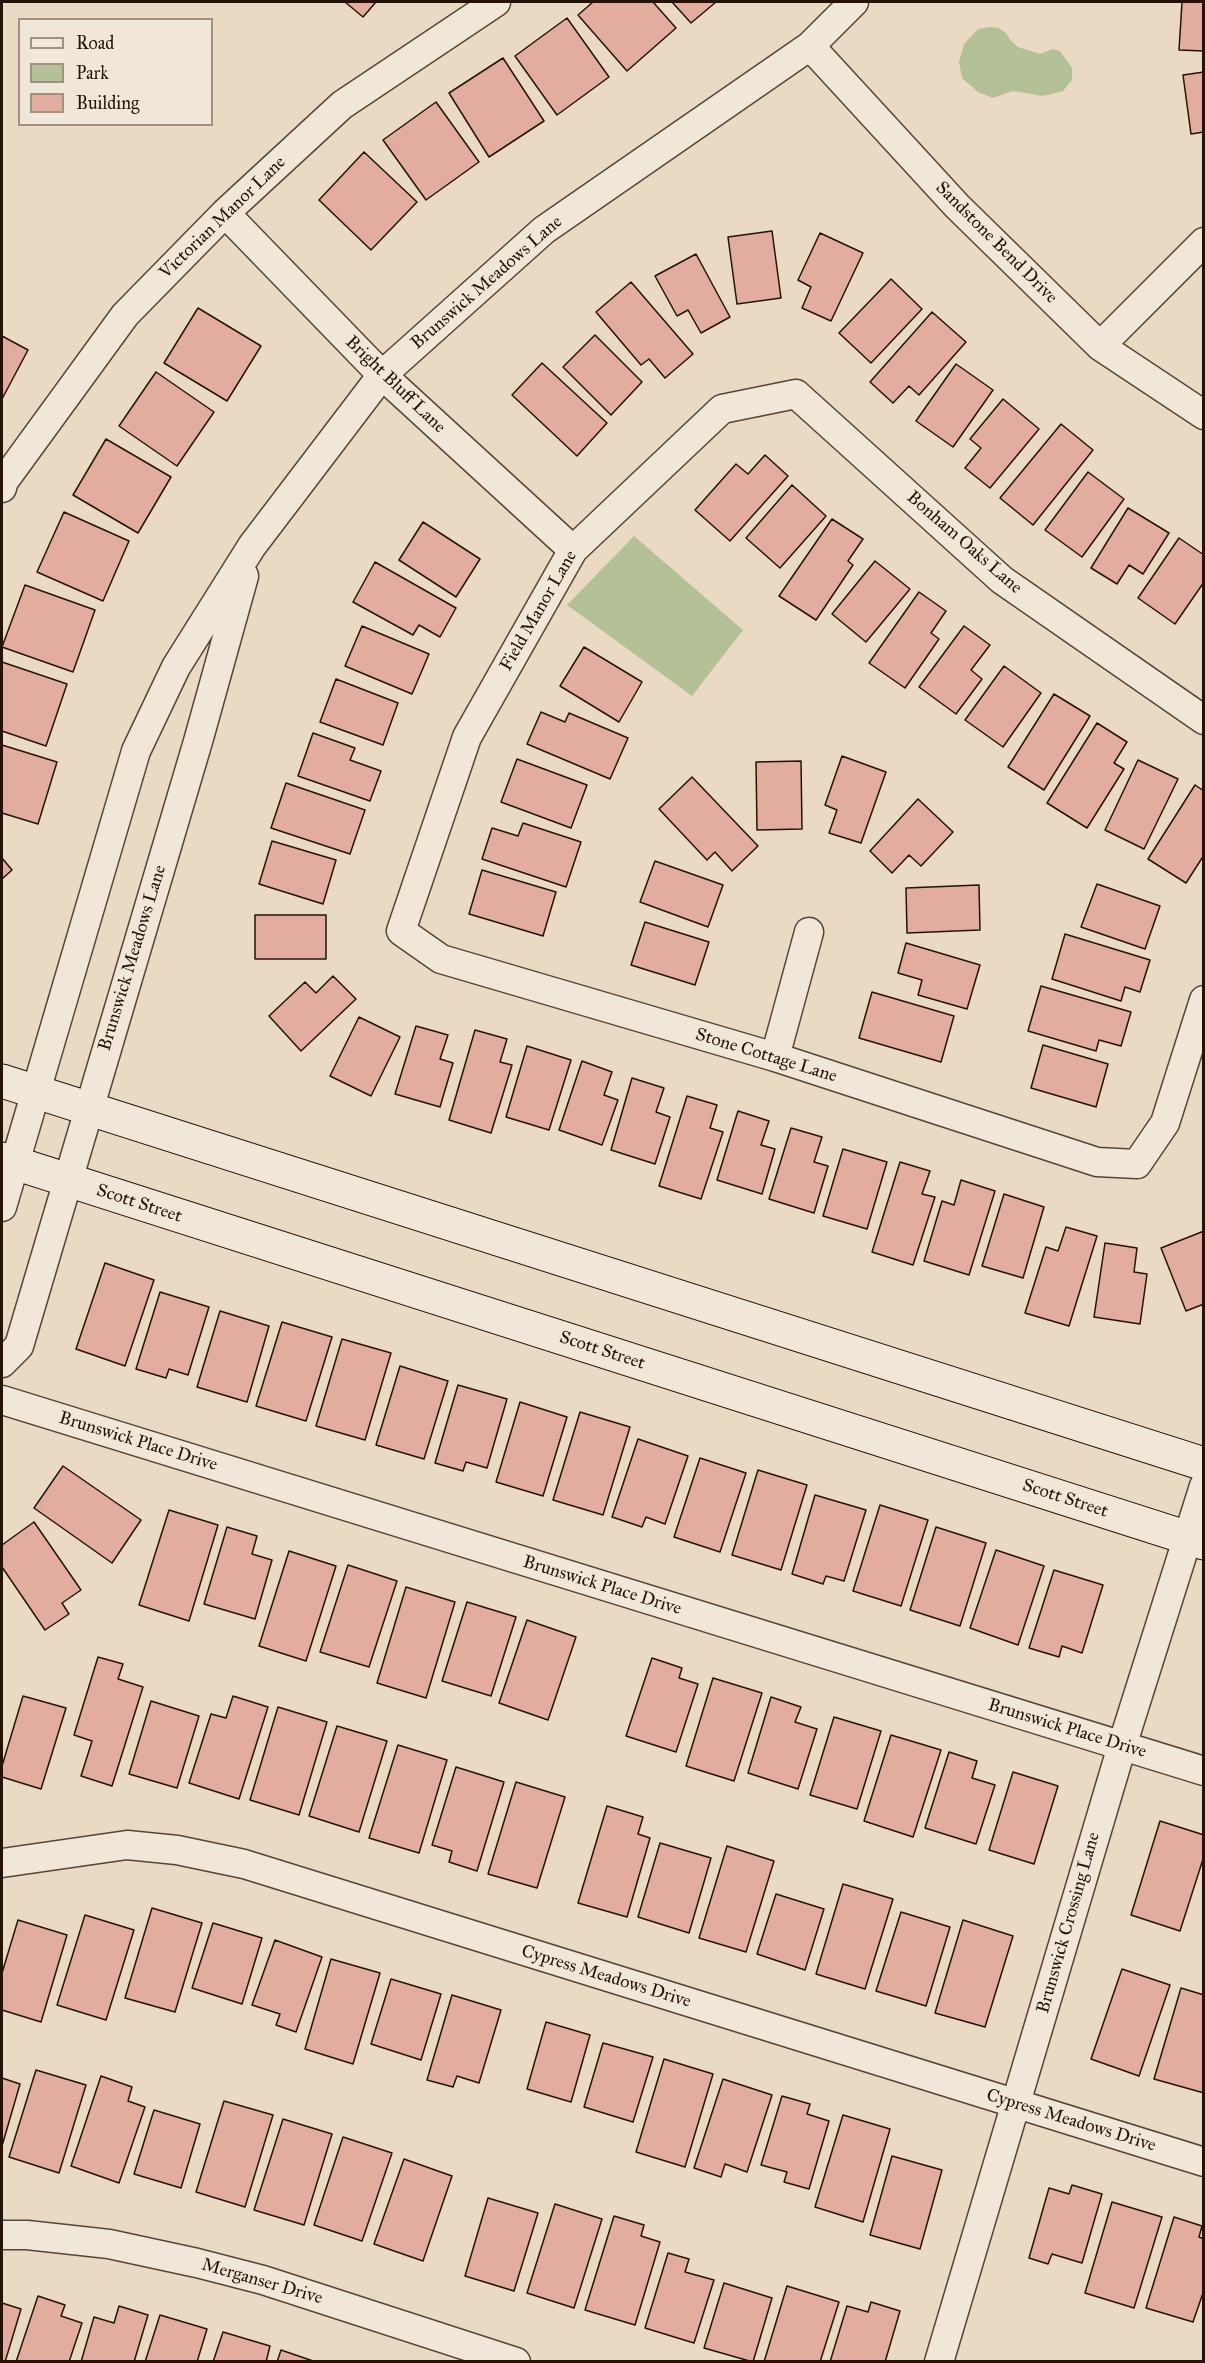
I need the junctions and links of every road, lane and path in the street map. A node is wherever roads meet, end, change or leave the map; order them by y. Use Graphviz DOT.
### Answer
graph roads {
  1 [pos="496,2"];
  2 [pos="854,2"];
  3 [pos="810,46"];
  4 [pos="225,213"];
  5 [pos="1203,242"];
  6 [pos="1100,346"];
  7 [pos="382,375"];
  8 [pos="796,394"];
  9 [pos="1203,415"];
  10 [pos="2,483"];
  11 [pos="252,546"];
  12 [pos="573,550"];
  13 [pos="1203,720"];
  14 [pos="401,931"];
  15 [pos="809,932"];
  16 [pos="1203,1000"];
  17 [pos="775,1057"];
  18 [pos="2,1081"];
  19 [pos="35,1091"];
  20 [pos="89,1107"];
  21 [pos="8,1161"];
  22 [pos="66,1180"];
  23 [pos="2,1208"];
  24 [pos="2,1363"];
  25 [pos="2,1400"];
  26 [pos="1203,1464"];
  27 [pos="1203,1486"];
  28 [pos="1195,1540"];
  29 [pos="1122,1746"];
  30 [pos="1203,1771"];
  31 [pos="2,1863"];
  32 [pos="1016,2104"];
  33 [pos="1203,2162"];
  34 [pos="2,2235"];
  35 [pos="516,2361"];
  36 [pos="939,2361"];
  1 -- 4 [label="street, Victorian Manor Lane"];
  2 -- 3 [label="street, Brunswick Meadows Lane"];
  3 -- 6 [label="street, Sandstone Bend Drive"];
  3 -- 7 [label="street, Brunswick Meadows Lane"];
  4 -- 7 [label="street, Bright Bluff Lane"];
  4 -- 10 [label="street, Victorian Manor Lane"];
  5 -- 6 [label="street"];
  6 -- 9 [label="street, Sandstone Bend Drive"];
  7 -- 11 [label="street, Brunswick Meadows Lane"];
  7 -- 12 [label="street, Bright Bluff Lane"];
  8 -- 12 [label="street, Field Manor Lane"];
  8 -- 13 [label="street, Bonham Oaks Lane"];
  11 -- 19 [label="street, Brunswick Meadows Lane"];
  11 -- 20 [label="street, Brunswick Meadows Lane"];
  12 -- 14 [label="street, Field Manor Lane"];
  14 -- 17 [label="street, Stone Cottage Lane"];
  15 -- 17 [label="street"];
  16 -- 17 [label="street, Stone Cottage Lane"];
  18 -- 19 [label="main road"];
  19 -- 20 [label="main road"];
  19 -- 21 [label="street, Brunswick Meadows Lane"];
  20 -- 22 [label="street, Brunswick Meadows Lane"];
  20 -- 26 [label="main road"];
  21 -- 22 [label="main road, Scott Street"];
  21 -- 23 [label="street, Brunswick Meadows Lane"];
  22 -- 24 [label="street, Brunswick Meadows Lane"];
  22 -- 28 [label="main road, Scott Street"];
  25 -- 29 [label="street, Brunswick Place Drive"];
  27 -- 28 [label="street, Brunswick Crossing Lane"];
  28 -- 29 [label="street, Brunswick Crossing Lane"];
  29 -- 30 [label="street, Brunswick Place Drive"];
  29 -- 32 [label="street, Brunswick Crossing Lane"];
  31 -- 32 [label="street, Cypress Meadows Drive"];
  32 -- 33 [label="street, Cypress Meadows Drive"];
  32 -- 36 [label="street, Brunswick Crossing Lane"];
  34 -- 35 [label="street, Merganser Drive"];
}
